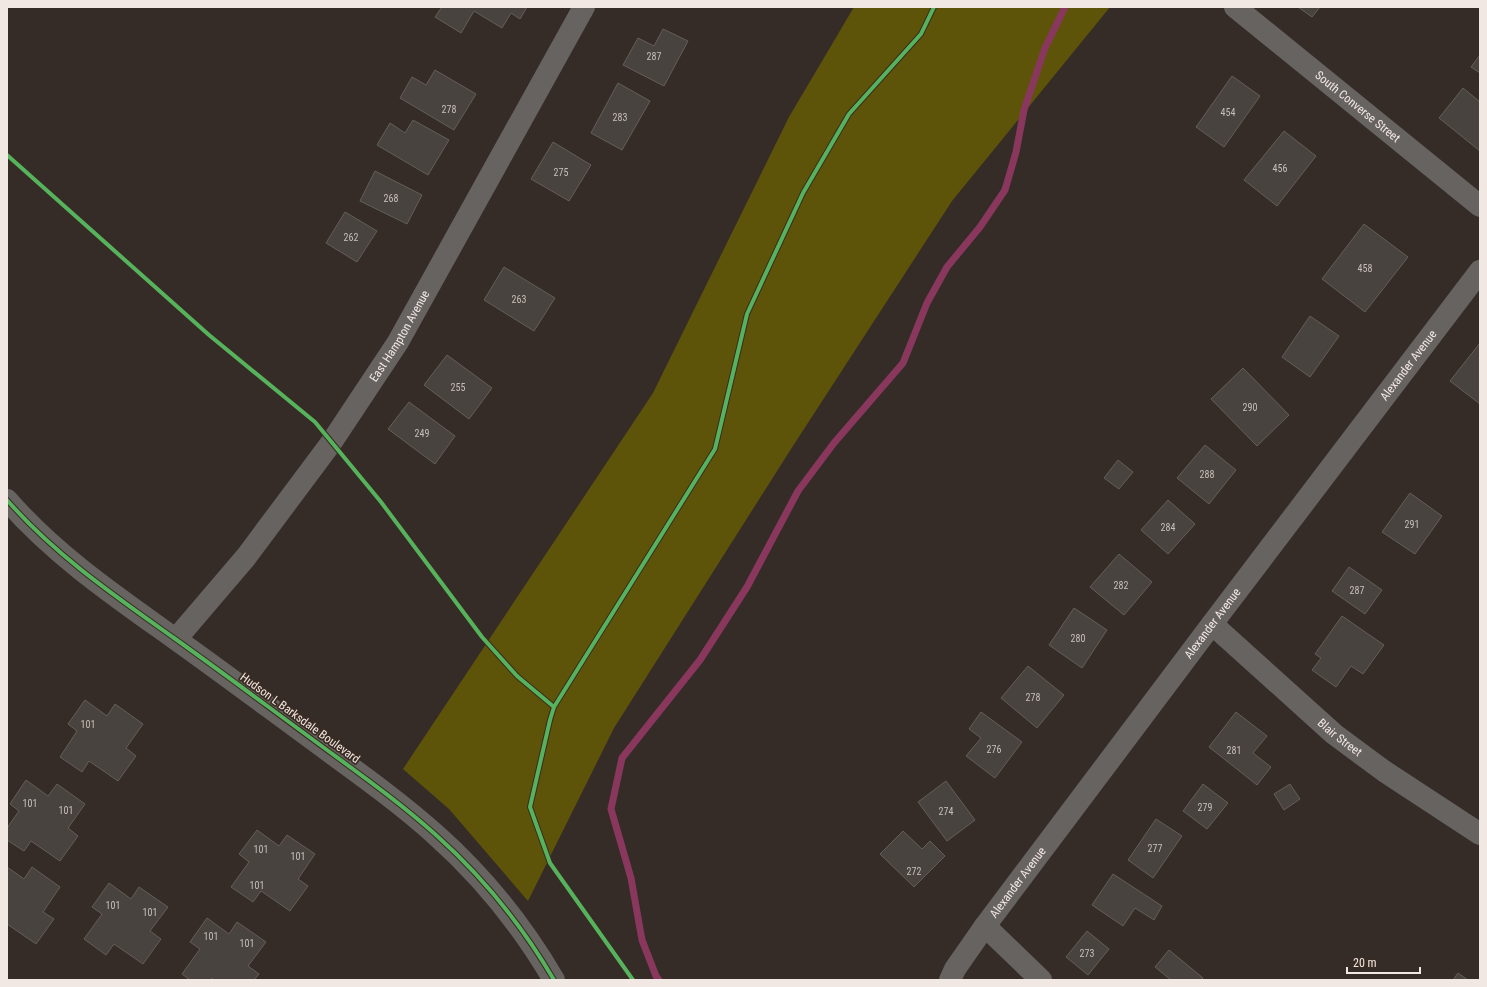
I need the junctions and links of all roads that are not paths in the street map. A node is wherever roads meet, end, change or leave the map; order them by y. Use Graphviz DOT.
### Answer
graph roads {
  1 [pos="584,7"];
  2 [pos="1235,7"];
  3 [pos="1480,206"];
  4 [pos="1480,271"];
  5 [pos="7,500"];
  6 [pos="1212,624"];
  7 [pos="176,639"];
  8 [pos="1480,834"];
  9 [pos="985,926"];
  10 [pos="554,980"];
  11 [pos="950,980"];
  12 [pos="1041,980"];
  1 -- 7 [label="street, East Hampton Avenue"];
  2 -- 3 [label="street, South Converse Street"];
  4 -- 6 [label="street, Alexander Avenue"];
  5 -- 7 [label="street, Hudson L Barksdale Boulevard"];
  6 -- 8 [label="street, Blair Street"];
  6 -- 9 [label="street, Alexander Avenue"];
  7 -- 10 [label="street, Hudson L Barksdale Boulevard"];
  9 -- 11 [label="street, Alexander Avenue"];
  9 -- 12 [label="street"];
}
